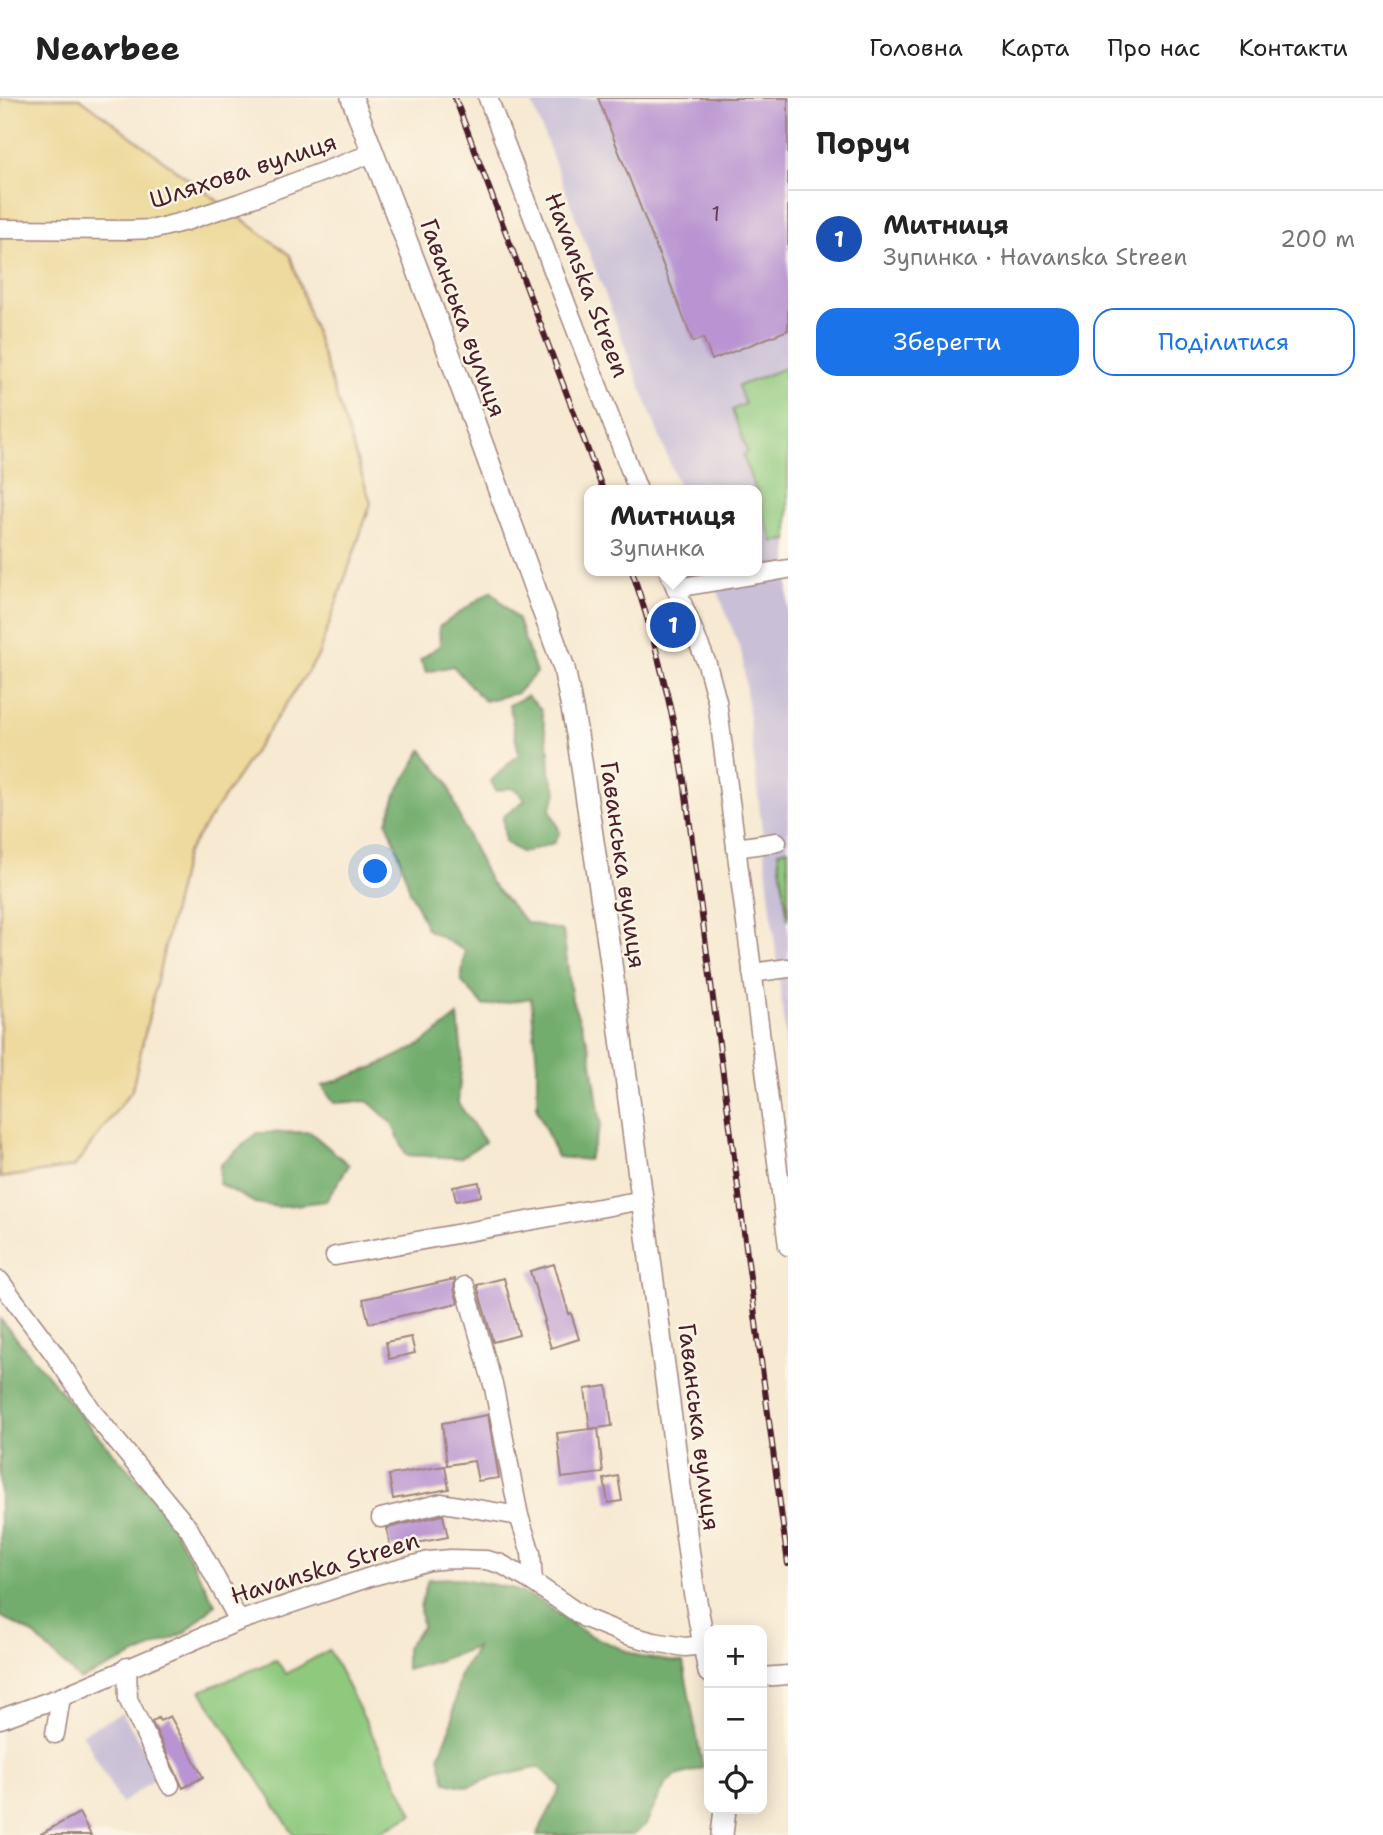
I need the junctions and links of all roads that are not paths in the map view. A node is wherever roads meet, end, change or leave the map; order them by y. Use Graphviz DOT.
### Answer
graph roads {
  1 [pos="352,98"];
  2 [pos="488,98"];
  3 [pos="373,153"];
  4 [pos="0,229"];
  5 [pos="636,485"];
  6 [pos="788,569"];
  7 [pos="762,573"];
  8 [pos="671,576"];
  9 [pos="747,576"];
  10 [pos="676,588"];
  11 [pos="777,842"];
  12 [pos="736,848"];
  13 [pos="788,968"];
  14 [pos="752,973"];
  15 [pos="782,1149"];
  16 [pos="643,1200"];
  17 [pos="786,1214"];
  18 [pos="788,1246"];
  19 [pos="335,1256"];
  20 [pos="0,1281"];
  21 [pos="465,1286"];
  22 [pos="519,1516"];
  23 [pos="381,1518"];
  24 [pos="533,1583"];
  25 [pos="239,1621"];
  26 [pos="704,1645"];
  27 [pos="127,1667"];
  28 [pos="788,1675"];
  29 [pos="767,1677"];
  30 [pos="61,1697"];
  31 [pos="0,1719"];
  32 [pos="55,1734"];
  33 [pos="170,1785"];
  34 [pos="724,1814"];
  35 [pos="722,1835"];
  1 -- 3 [label="main road, Гаванська вулиця"];
  2 -- 5 [label="street, Havanska Streen"];
  3 -- 4 [label="street, Шляхова вулиця"];
  3 -- 16 [label="main road, Гаванська вулиця"];
  6 -- 7 [label="street"];
  8 -- 10 [label="street"];
  9 -- 10 [label="street"];
  10 -- 12 [label="street"];
  11 -- 12 [label="street"];
  12 -- 14 [label="street"];
  13 -- 14 [label="street"];
  14 -- 15 [label="street"];
  15 -- 17 [label="street"];
  16 -- 19 [label="street"];
  16 -- 26 [label="main road, Гаванська вулиця"];
  17 -- 18 [label="street"];
  20 -- 25 [label="street"];
  21 -- 22 [label="street"];
  22 -- 23 [label="street"];
  22 -- 24 [label="street"];
  24 -- 25 [label="street, Havanska Streen"];
  24 -- 26 [label="street, Havanska Streen"];
  25 -- 27 [label="street, Havanska Streen"];
  27 -- 30 [label="street, Havanska Streen"];
  27 -- 33 [label="street"];
  28 -- 29 [label="street"];
  30 -- 31 [label="street, Havanska Streen"];
  30 -- 32 [label="street"];
  34 -- 35 [label="main road"];
}
